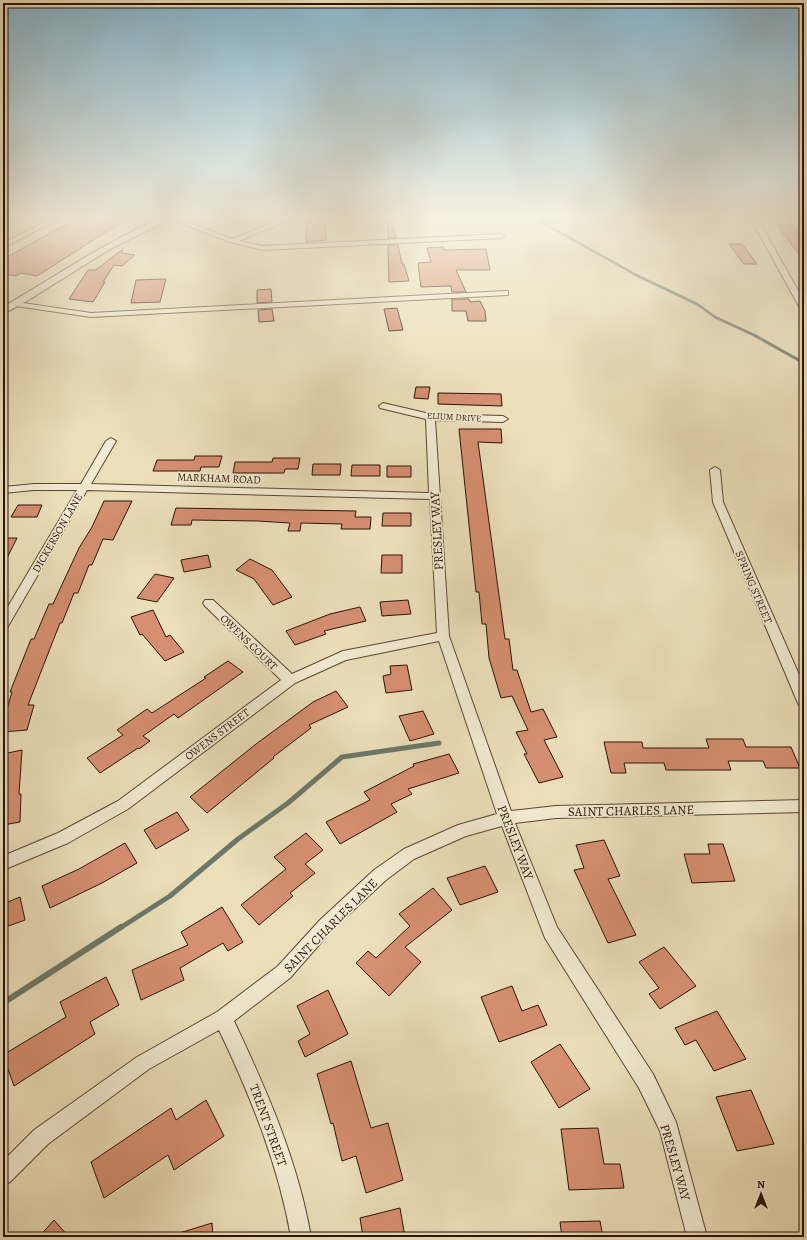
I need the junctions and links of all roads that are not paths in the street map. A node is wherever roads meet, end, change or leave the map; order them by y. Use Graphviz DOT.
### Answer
graph roads {
  1 [pos="66,274"];
  2 [pos="785,274"];
  3 [pos="505,293"];
  4 [pos="16,304"];
  5 [pos="804,308"];
  6 [pos="3,311"];
  7 [pos="383,406"];
  8 [pos="430,417"];
  9 [pos="503,418"];
  10 [pos="111,441"];
  11 [pos="715,470"];
  12 [pos="84,487"];
  13 [pos="3,490"];
  14 [pos="434,496"];
  15 [pos="209,603"];
  16 [pos="3,625"];
  17 [pos="443,636"];
  18 [pos="290,680"];
  19 [pos="804,701"];
  20 [pos="804,806"];
  21 [pos="506,818"];
  22 [pos="3,863"];
  23 [pos="223,1018"];
  24 [pos="3,1175"];
  25 [pos="300,1237"];
  26 [pos="697,1237"];
  1 -- 4 [label="street"];
  2 -- 5 [label="street"];
  3 -- 4 [label="street"];
  4 -- 6 [label="street"];
  7 -- 8 [label="street, ELIUM DRIVE"];
  8 -- 9 [label="street, ELIUM DRIVE"];
  8 -- 14 [label="street, PRESLEY WAY"];
  10 -- 12 [label="street, DICKERSON LANE"];
  11 -- 19 [label="street, SPRING STREET"];
  12 -- 13 [label="street, MARKHAM ROAD"];
  12 -- 14 [label="street, MARKHAM ROAD"];
  12 -- 16 [label="street, DICKERSON LANE"];
  14 -- 17 [label="street, PRESLEY WAY"];
  15 -- 18 [label="street, OWENS COURT"];
  17 -- 18 [label="street, OWENS STREET"];
  17 -- 21 [label="street, PRESLEY WAY"];
  18 -- 22 [label="street, OWENS STREET"];
  20 -- 21 [label="street, SAINT CHARLES LANE"];
  21 -- 23 [label="street, SAINT CHARLES LANE"];
  21 -- 26 [label="street, PRESLEY WAY"];
  23 -- 24 [label="street, SAINT CHARLES LANE"];
  23 -- 25 [label="street, TRENT STREET"];
}
